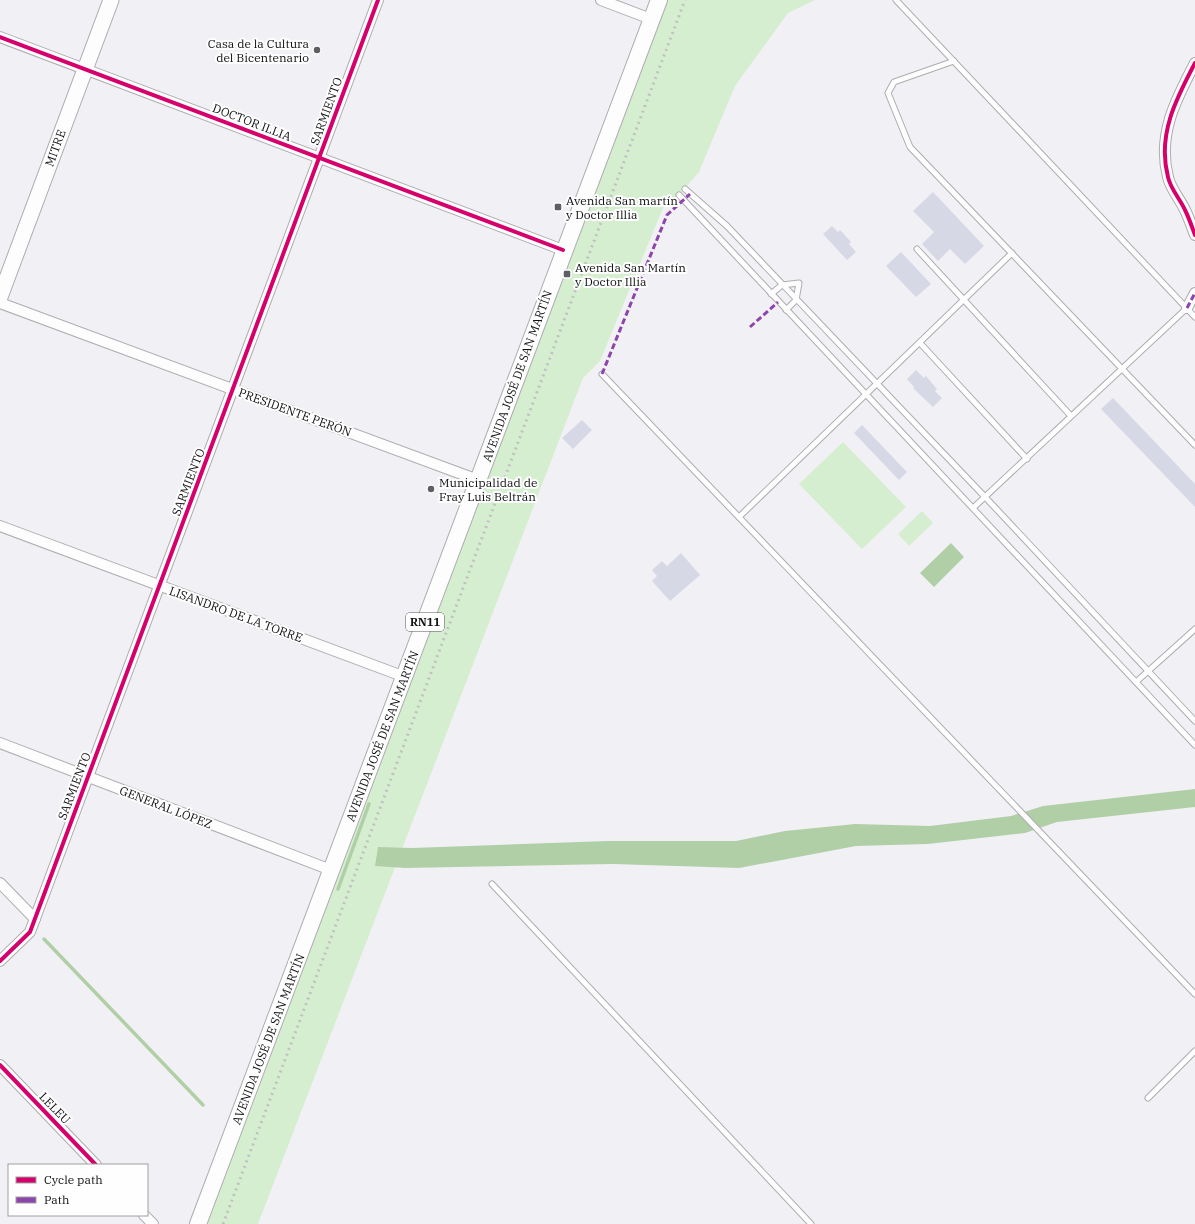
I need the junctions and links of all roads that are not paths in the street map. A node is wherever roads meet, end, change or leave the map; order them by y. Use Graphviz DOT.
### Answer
graph roads {
  1 [pos="110,0"];
  2 [pos="378,0"];
  3 [pos="601,0"];
  4 [pos="659,0"];
  5 [pos="896,0"];
  6 [pos="651,19"];
  7 [pos="0,37"];
  8 [pos="954,61"];
  9 [pos="1195,63"];
  10 [pos="84,69"];
  11 [pos="319,158"];
  12 [pos="685,189"];
  13 [pos="679,195"];
  14 [pos="1193,225"];
  15 [pos="1195,235"];
  16 [pos="917,249"];
  17 [pos="563,250"];
  18 [pos="1012,253"];
  19 [pos="782,284"];
  20 [pos="1195,293"];
  21 [pos="771,294"];
  22 [pos="0,297"];
  23 [pos="796,300"];
  24 [pos="964,300"];
  25 [pos="1195,301"];
  26 [pos="0,303"];
  27 [pos="1186,308"];
  28 [pos="786,310"];
  29 [pos="1195,317"];
  30 [pos="920,343"];
  31 [pos="1122,367"];
  32 [pos="602,374"];
  33 [pos="877,385"];
  34 [pos="234,389"];
  35 [pos="866,394"];
  36 [pos="1071,416"];
  37 [pos="1195,445"];
  38 [pos="1027,458"];
  39 [pos="478,480"];
  40 [pos="986,498"];
  41 [pos="973,508"];
  42 [pos="739,517"];
  43 [pos="0,526"];
  44 [pos="160,586"];
  45 [pos="1195,629"];
  46 [pos="1148,672"];
  47 [pos="404,677"];
  48 [pos="1136,682"];
  49 [pos="1195,721"];
  50 [pos="0,743"];
  51 [pos="1195,745"];
  52 [pos="88,777"];
  53 [pos="331,870"];
  54 [pos="0,883"];
  55 [pos="492,884"];
  56 [pos="35,919"];
  57 [pos="0,961"];
  58 [pos="1195,994"];
  59 [pos="1195,1051"];
  60 [pos="0,1065"];
  61 [pos="1148,1098"];
  62 [pos="95,1164"];
  63 [pos="145,1216"];
  64 [pos="153,1224"];
  65 [pos="198,1224"];
  66 [pos="811,1224"];
  1 -- 10 [label="street, MITRE"];
  2 -- 11 [label="street, SARMIENTO"];
  3 -- 6 [label="street"];
  4 -- 6 [label="main road, AVENIDA JOSÉ DE SAN MARTÍN / RN11"];
  5 -- 8 [label="lane"];
  6 -- 17 [label="main road, AVENIDA JOSÉ DE SAN MARTÍN / RN11"];
  7 -- 10 [label="street, DOCTOR ILLIA"];
  8 -- 18 [label="lane"];
  8 -- 27 [label="lane"];
  9 -- 14 [label="street"];
  10 -- 11 [label="street, DOCTOR ILLIA"];
  10 -- 22 [label="street, MITRE"];
  11 -- 17 [label="street, DOCTOR ILLIA"];
  11 -- 34 [label="street, SARMIENTO"];
  12 -- 19 [label="lane"];
  13 -- 21 [label="lane"];
  14 -- 15 [label="street"];
  16 -- 24 [label="lane"];
  17 -- 39 [label="main road, AVENIDA JOSÉ DE SAN MARTÍN / RN11"];
  18 -- 24 [label="lane"];
  18 -- 31 [label="lane"];
  19 -- 21 [label="lane"];
  19 -- 23 [label="lane"];
  19 -- 23 [label="lane"];
  20 -- 27 [label="street"];
  21 -- 28 [label="lane"];
  23 -- 28 [label="lane"];
  23 -- 33 [label="lane"];
  24 -- 30 [label="lane"];
  24 -- 36 [label="lane"];
  25 -- 27 [label="street"];
  26 -- 34 [label="street, PRESIDENTE PERÓN"];
  27 -- 29 [label="lane"];
  27 -- 31 [label="lane"];
  28 -- 35 [label="lane"];
  30 -- 33 [label="lane"];
  30 -- 38 [label="lane"];
  31 -- 36 [label="lane"];
  31 -- 37 [label="lane"];
  32 -- 42 [label="lane"];
  33 -- 35 [label="lane"];
  33 -- 40 [label="lane"];
  34 -- 39 [label="street, PRESIDENTE PERÓN"];
  34 -- 44 [label="street, SARMIENTO"];
  35 -- 41 [label="lane"];
  35 -- 42 [label="lane"];
  36 -- 38 [label="lane"];
  38 -- 40 [label="lane"];
  39 -- 47 [label="main road, AVENIDA JOSÉ DE SAN MARTÍN / RN11"];
  40 -- 41 [label="lane"];
  40 -- 46 [label="lane"];
  41 -- 48 [label="lane"];
  42 -- 58 [label="lane"];
  43 -- 44 [label="street, LISANDRO DE LA TORRE"];
  44 -- 47 [label="street, LISANDRO DE LA TORRE"];
  44 -- 52 [label="street, SARMIENTO"];
  45 -- 46 [label="lane"];
  46 -- 48 [label="lane"];
  46 -- 49 [label="lane"];
  47 -- 53 [label="main road, AVENIDA JOSÉ DE SAN MARTÍN / RN11"];
  48 -- 51 [label="lane"];
  50 -- 52 [label="street, GENERAL LÓPEZ"];
  52 -- 53 [label="street, GENERAL LÓPEZ"];
  52 -- 56 [label="street, SARMIENTO"];
  53 -- 65 [label="main road, AVENIDA JOSÉ DE SAN MARTÍN / RN11"];
  54 -- 56 [label="street"];
  55 -- 66 [label="lane"];
  56 -- 57 [label="street, SARMIENTO"];
  59 -- 61 [label="lane"];
  60 -- 62 [label="street, LELEU"];
  63 -- 64 [label="street"];
}
